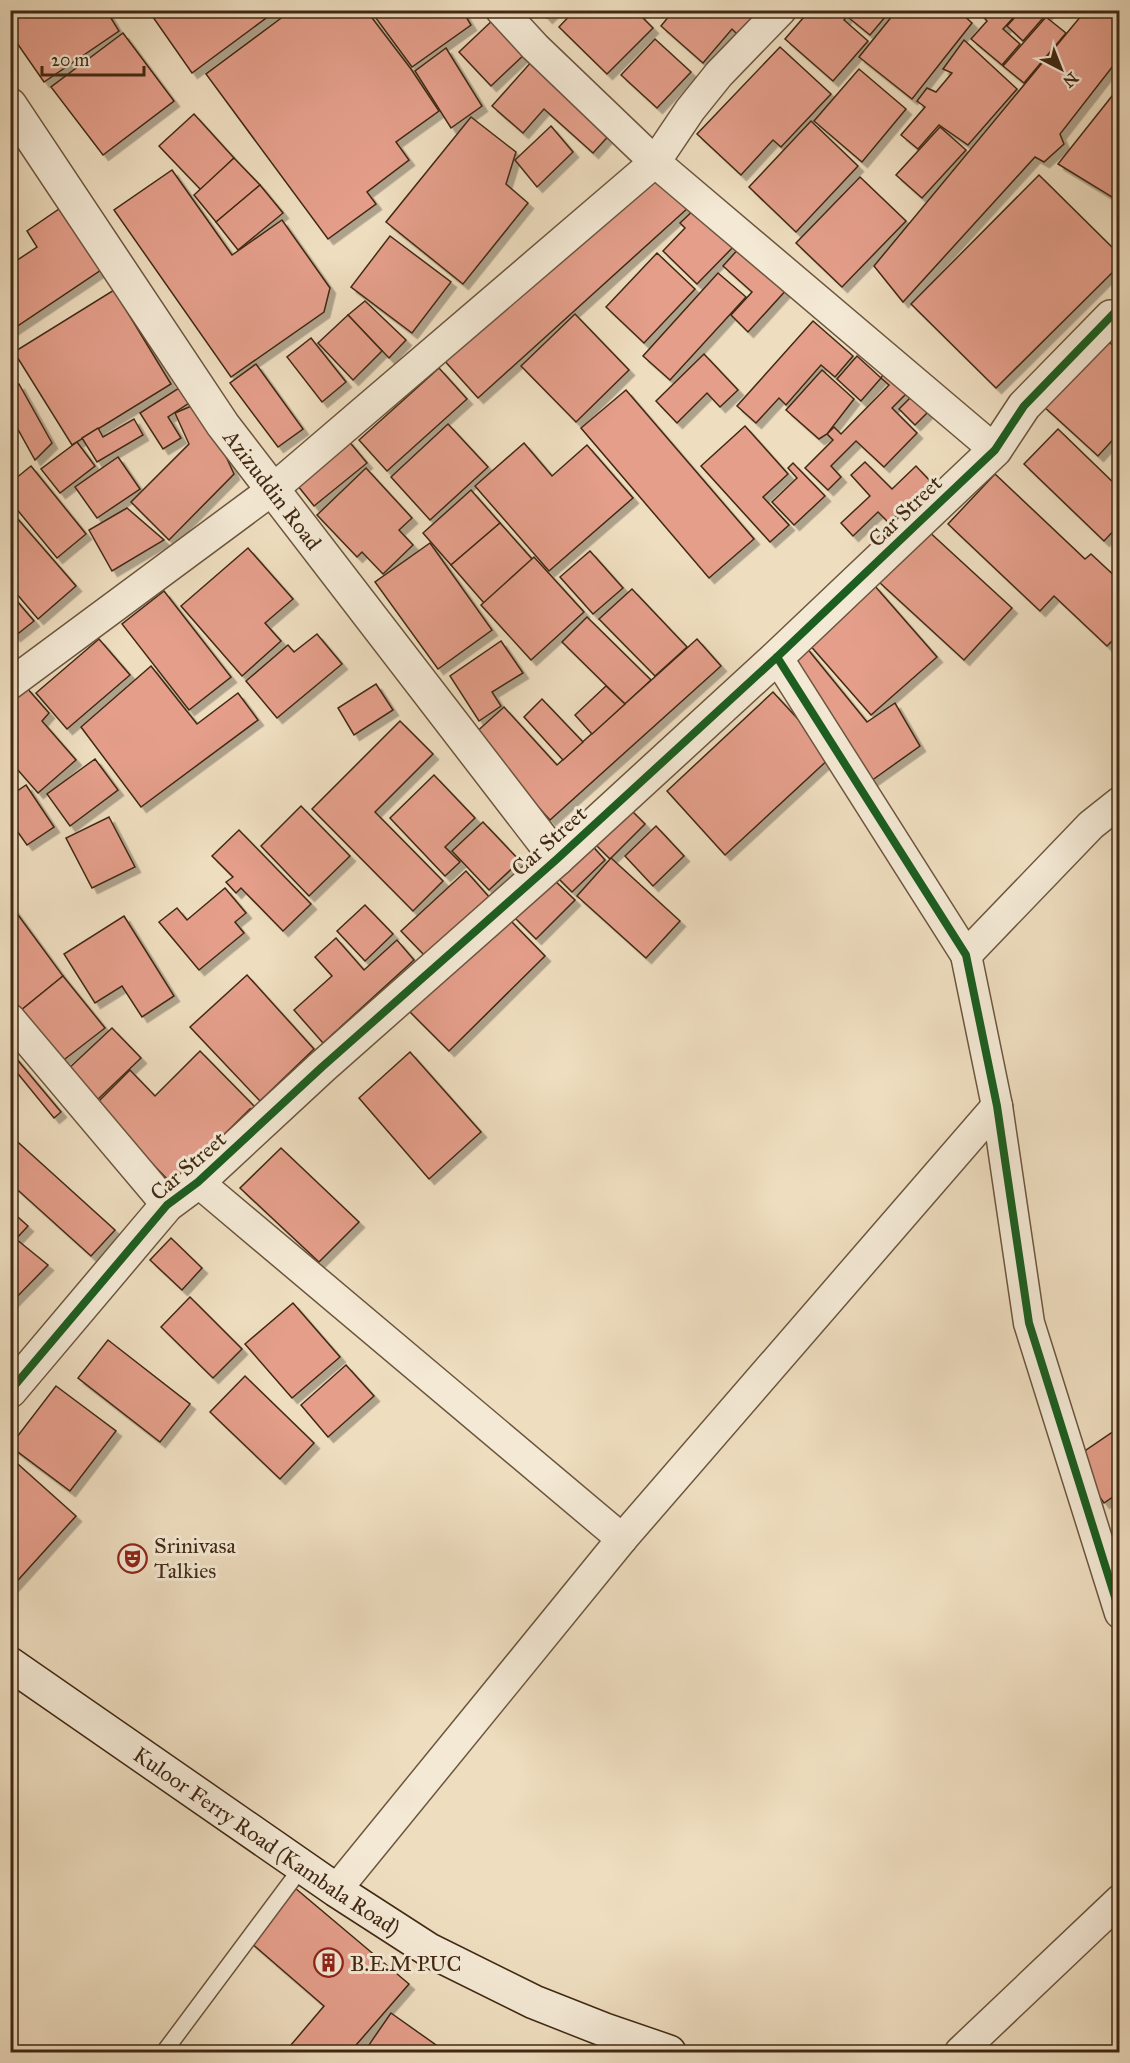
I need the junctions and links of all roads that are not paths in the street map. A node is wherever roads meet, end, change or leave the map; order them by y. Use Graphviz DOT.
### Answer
graph roads {
  1 [pos="501,10"];
  2 [pos="781,10"];
  3 [pos="10,105"];
  4 [pos="655,162"];
  5 [pos="1117,316"];
  6 [pos="995,450"];
  7 [pos="272,490"];
  8 [pos="777,657"];
  9 [pos="10,684"];
  10 [pos="1119,802"];
  11 [pos="556,859"];
  12 [pos="966,955"];
  13 [pos="10,1019"];
  14 [pos="998,1106"];
  15 [pos="198,1182"];
  16 [pos="167,1205"];
  17 [pos="10,1391"];
  18 [pos="622,1539"];
  19 [pos="1119,1613"];
  20 [pos="10,1664"];
  21 [pos="302,1867"];
  22 [pos="336,1890"];
  23 [pos="1119,1900"];
  24 [pos="164,2052"];
  25 [pos="669,2052"];
  26 [pos="960,2052"];
  1 -- 4 [label="street"];
  2 -- 4 [label="street"];
  3 -- 7 [label="street, Azizuddin Road"];
  4 -- 6 [label="street"];
  4 -- 7 [label="street"];
  5 -- 6 [label="street, Car Street"];
  6 -- 8 [label="street, Car Street"];
  7 -- 9 [label="street"];
  7 -- 11 [label="street, Azizuddin Road"];
  8 -- 11 [label="street, Car Street"];
  8 -- 12 [label="street"];
  10 -- 12 [label="street"];
  11 -- 15 [label="street, Car Street"];
  12 -- 14 [label="street"];
  13 -- 16 [label="street"];
  14 -- 18 [label="street"];
  14 -- 19 [label="street"];
  15 -- 16 [label="street, Car Street"];
  15 -- 18 [label="street"];
  16 -- 17 [label="street, Car Street"];
  18 -- 22 [label="street"];
  20 -- 21 [label="street, Kuloor Ferry Road (Kambala Road)"];
  21 -- 22 [label="street, Kuloor Ferry Road (Kambala Road)"];
  21 -- 24 [label="lane"];
  22 -- 25 [label="street, Kuloor Ferry Road (Kambala Road)"];
  23 -- 26 [label="street"];
}
